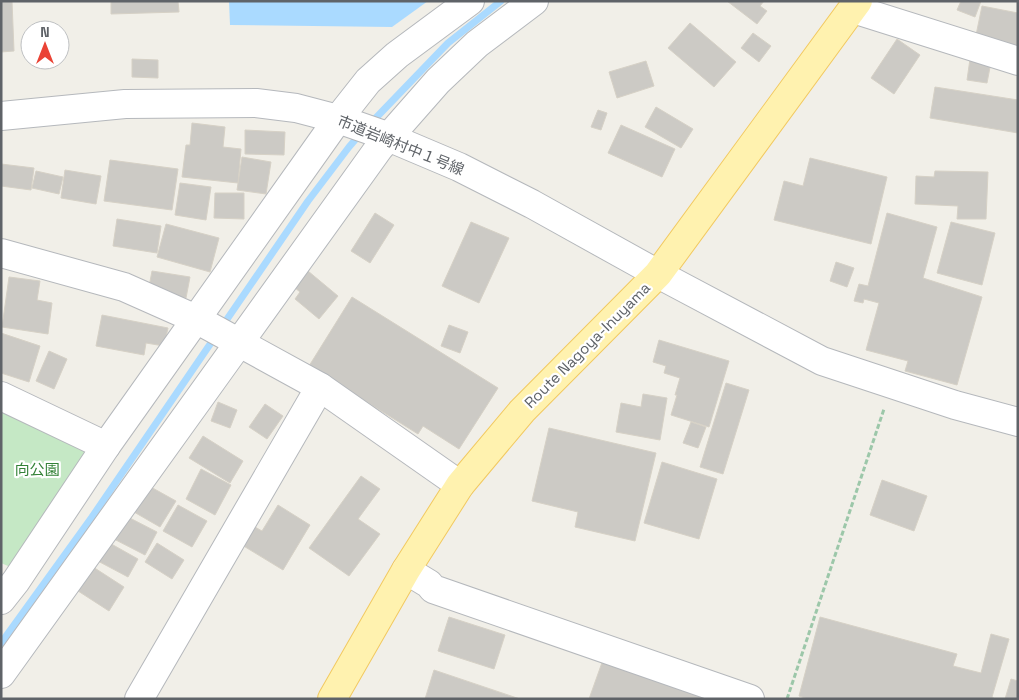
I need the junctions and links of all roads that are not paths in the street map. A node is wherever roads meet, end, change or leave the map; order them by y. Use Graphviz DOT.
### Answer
graph roads {
  1 [pos="470,1"];
  2 [pos="534,1"];
  3 [pos="856,5"];
  4 [pos="1018,61"];
  5 [pos="2,118"];
  6 [pos="338,119"];
  7 [pos="385,136"];
  8 [pos="1,252"];
  9 [pos="658,274"];
  10 [pos="200,322"];
  11 [pos="236,342"];
  12 [pos="320,387"];
  13 [pos="1,396"];
  14 [pos="1018,422"];
  15 [pos="106,446"];
  16 [pos="460,485"];
  17 [pos="406,570"];
  18 [pos="6,585"];
  19 [pos="1,674"];
  20 [pos="139,699"];
  21 [pos="332,699"];
  22 [pos="750,699"];
  1 -- 6 [label="street"];
  2 -- 7 [label="street"];
  3 -- 4 [label="street"];
  3 -- 9 [label="main road, Route Nagoya-Inuyama"];
  5 -- 6 [label="street, 市道岩崎村中１号線"];
  6 -- 7 [label="street, 市道岩崎村中１号線"];
  6 -- 10 [label="street"];
  7 -- 9 [label="street, 市道岩崎村中１号線"];
  7 -- 11 [label="street"];
  8 -- 10 [label="street"];
  9 -- 14 [label="street, 市道岩崎村中１号線"];
  9 -- 16 [label="main road, Route Nagoya-Inuyama"];
  10 -- 11 [label="street"];
  10 -- 15 [label="street"];
  11 -- 12 [label="street"];
  11 -- 19 [label="street"];
  12 -- 16 [label="street"];
  12 -- 20 [label="street"];
  13 -- 15 [label="street"];
  15 -- 18 [label="street"];
  16 -- 17 [label="main road, Route Nagoya-Inuyama"];
  17 -- 21 [label="main road, Route Nagoya-Inuyama"];
  17 -- 22 [label="street"];
}
